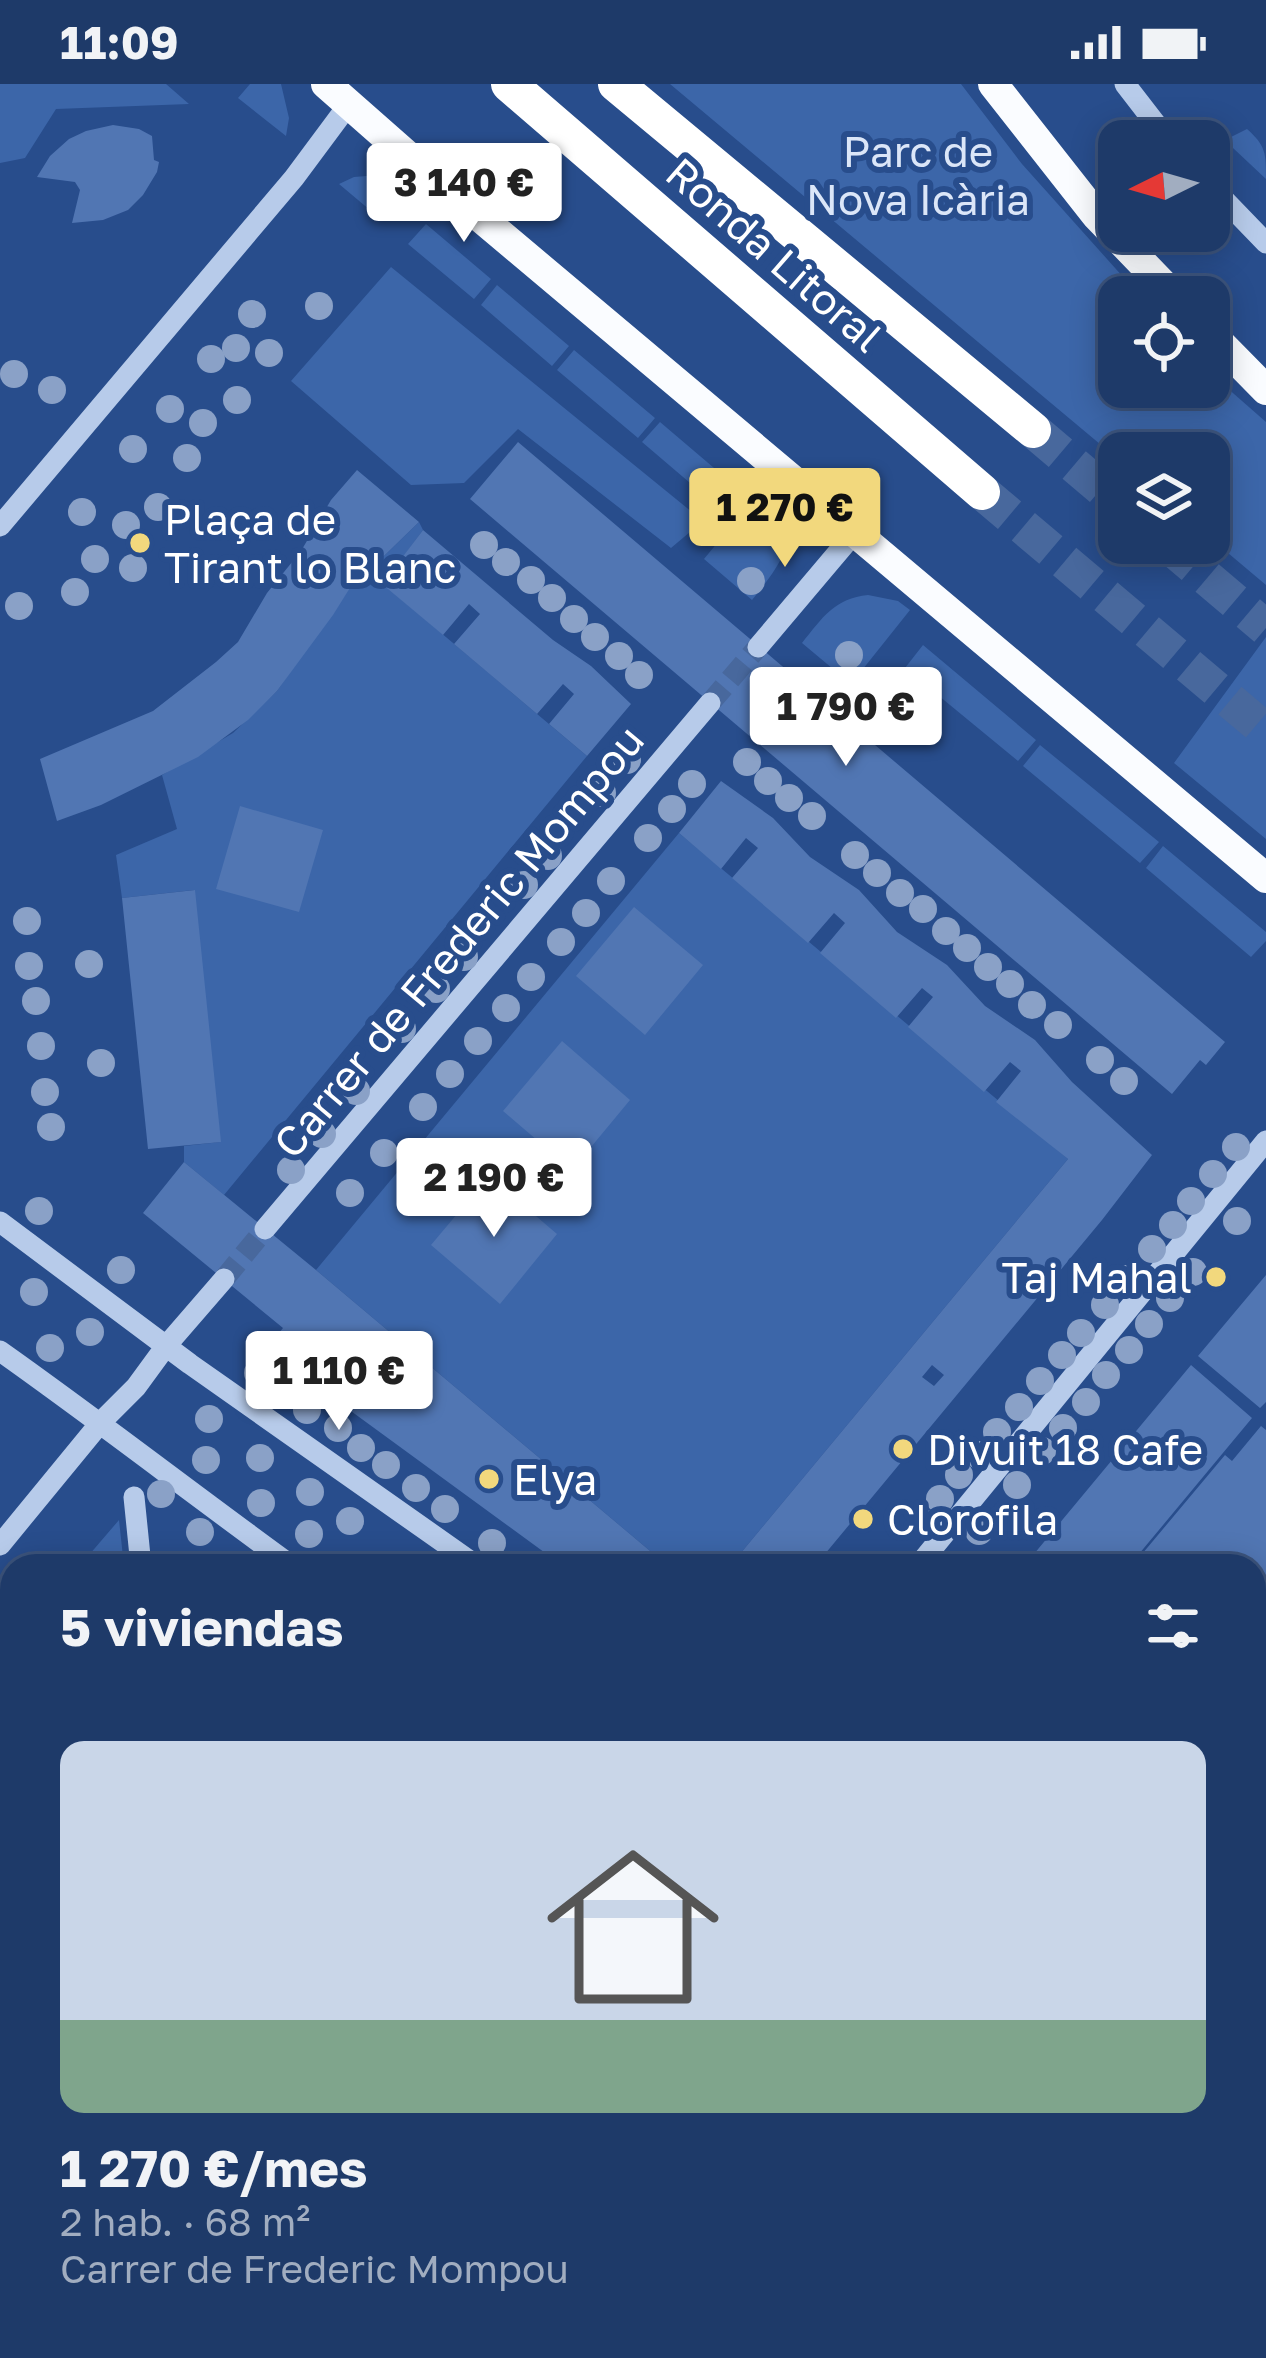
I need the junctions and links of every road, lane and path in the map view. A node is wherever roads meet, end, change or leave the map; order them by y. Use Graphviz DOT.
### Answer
graph roads {
  1 [pos="509,84"];
  2 [pos="616,84"];
  3 [pos="993,84"];
  4 [pos="1125,84"];
  5 [pos="338,94"];
  6 [pos="1153,120"];
  7 [pos="1230,206"];
  8 [pos="1266,243"];
  9 [pos="1155,276"];
  10 [pos="1230,353"];
  11 [pos="1266,390"];
  12 [pos="1033,430"];
  13 [pos="982,492"];
  14 [pos="0,526"];
  15 [pos="856,531"];
  16 [pos="758,647"];
  17 [pos="710,703"];
  18 [pos="1266,878"];
  19 [pos="1266,1141"];
  20 [pos="0,1222"];
  21 [pos="266,1229"];
  22 [pos="224,1279"];
  23 [pos="166,1346"];
  24 [pos="0,1351"];
  25 [pos="101,1422"];
  26 [pos="134,1497"];
  27 [pos="0,1545"];
  28 [pos="140,1554"];
  29 [pos="276,1554"];
  30 [pos="460,1554"];
  31 [pos="928,1554"];
  1 -- 13 [label="highway, Ronda Litoral"];
  2 -- 12 [label="highway, Ronda Litoral"];
  3 -- 9 [label="main road"];
  4 -- 6 [label="street"];
  5 -- 14 [label="street"];
  5 -- 15 [label="main road"];
  7 -- 8 [label="street"];
  10 -- 11 [label="main road"];
  15 -- 16 [label="street"];
  15 -- 18 [label="main road"];
  17 -- 21 [label="street, Carrer de Frederic Mompou"];
  19 -- 31 [label="street"];
  20 -- 23 [label="street"];
  22 -- 23 [label="street"];
  23 -- 25 [label="street"];
  23 -- 30 [label="street"];
  24 -- 25 [label="street"];
  25 -- 27 [label="street"];
  25 -- 29 [label="street"];
  26 -- 28 [label="street"];
}
